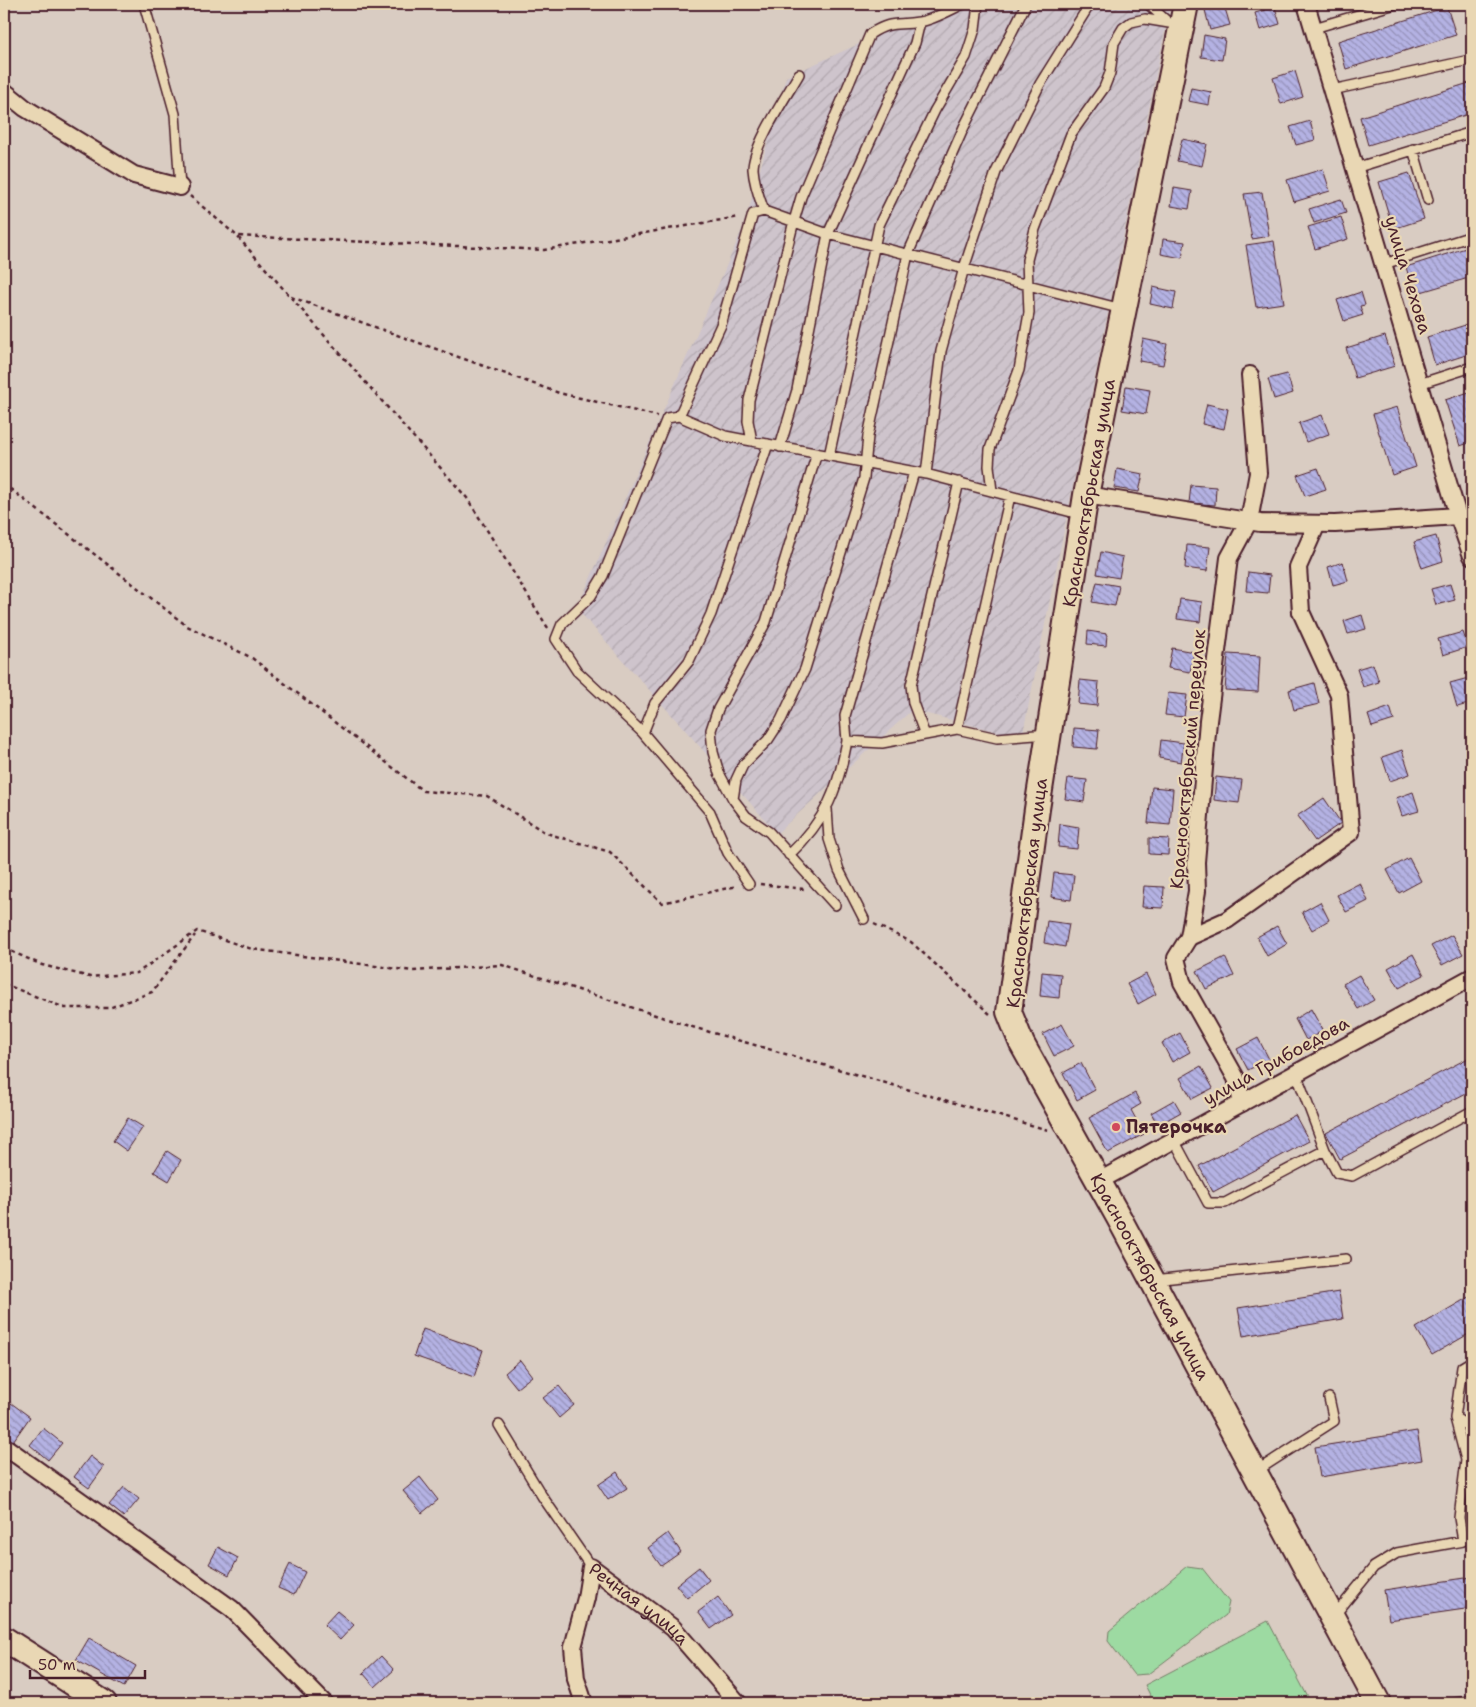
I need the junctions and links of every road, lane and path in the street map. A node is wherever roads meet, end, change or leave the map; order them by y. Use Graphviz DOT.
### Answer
graph roads {
  1 [pos="144,4"];
  2 [pos="963,4"];
  3 [pos="978,4"];
  4 [pos="1026,4"];
  5 [pos="1090,4"];
  6 [pos="1148,4"];
  7 [pos="1186,4"];
  8 [pos="1306,4"];
  9 [pos="1395,4"];
  10 [pos="1378,6"];
  11 [pos="920,22"];
  12 [pos="1175,25"];
  13 [pos="1314,28"];
  14 [pos="1472,62"];
  15 [pos="799,74"];
  16 [pos="1332,90"];
  17 [pos="4,91"];
  18 [pos="1472,132"];
  19 [pos="1413,150"];
  20 [pos="1355,168"];
  21 [pos="180,187"];
  22 [pos="1428,200"];
  23 [pos="764,211"];
  24 [pos="753,214"];
  25 [pos="794,222"];
  26 [pos="828,234"];
  27 [pos="237,236"];
  28 [pos="1472,236"];
  29 [pos="873,246"];
  30 [pos="908,254"];
  31 [pos="1384,264"];
  32 [pos="964,268"];
  33 [pos="1029,285"];
  34 [pos="290,297"];
  35 [pos="1124,309"];
  36 [pos="1472,367"];
  37 [pos="1250,375"];
  38 [pos="1419,384"];
  39 [pos="679,416"];
  40 [pos="667,418"];
  41 [pos="752,441"];
  42 [pos="768,444"];
  43 [pos="780,446"];
  44 [pos="817,453"];
  45 [pos="829,456"];
  46 [pos="865,462"];
  47 [pos="914,472"];
  48 [pos="926,474"];
  49 [pos="959,482"];
  50 [pos="4,484"];
  51 [pos="992,491"];
  52 [pos="1010,496"];
  53 [pos="1085,505"];
  54 [pos="1465,515"];
  55 [pos="1249,521"];
  56 [pos="1316,524"];
  57 [pos="1472,556"];
  58 [pos="556,639"];
  59 [pos="957,729"];
  60 [pos="643,732"];
  61 [pos="1049,734"];
  62 [pos="925,735"];
  63 [pos="847,741"];
  64 [pos="733,799"];
  65 [pos="827,808"];
  66 [pos="789,855"];
  67 [pos="749,884"];
  68 [pos="835,905"];
  69 [pos="864,919"];
  70 [pos="197,931"];
  71 [pos="1189,937"];
  72 [pos="4,948"];
  73 [pos="1472,977"];
  74 [pos="4,984"];
  75 [pos="994,1019"];
  76 [pos="1296,1073"];
  77 [pos="1242,1103"];
  78 [pos="1472,1111"];
  79 [pos="1075,1138"];
  80 [pos="1174,1140"];
  81 [pos="1325,1150"];
  82 [pos="1099,1181"];
  83 [pos="1346,1258"];
  84 [pos="1152,1280"];
  85 [pos="1472,1361"];
  86 [pos="1329,1398"];
  87 [pos="1455,1418"];
  88 [pos="499,1425"];
  89 [pos="1472,1428"];
  90 [pos="4,1446"];
  91 [pos="1254,1472"];
  92 [pos="591,1566"];
  93 [pos="1332,1618"];
  94 [pos="4,1639"];
  95 [pos="1472,1700"];
  96 [pos="104,1703"];
  97 [pos="324,1703"];
  98 [pos="584,1703"];
  99 [pos="738,1703"];
  100 [pos="1378,1703"];
  101 [pos="1456,1703"];
  1 -- 21 [label="lane"];
  2 -- 11 [label="lane"];
  3 -- 29 [label="lane"];
  4 -- 30 [label="lane"];
  5 -- 32 [label="lane"];
  6 -- 12 [label="lane"];
  7 -- 12 [label="street, Краснооктябрьская улица"];
  8 -- 13 [label="street, улица Чехова"];
  9 -- 10 [label="lane"];
  10 -- 13 [label="lane"];
  11 -- 25 [label="lane"];
  11 -- 26 [label="lane"];
  12 -- 33 [label="lane"];
  12 -- 35 [label="street, Краснооктябрьская улица"];
  13 -- 16 [label="street, улица Чехова"];
  14 -- 16 [label="lane"];
  15 -- 23 [label="lane"];
  16 -- 20 [label="street, улица Чехова"];
  17 -- 21 [label="street"];
  18 -- 19 [label="lane"];
  19 -- 20 [label="lane"];
  19 -- 22 [label="lane"];
  20 -- 31 [label="street, улица Чехова"];
  21 -- 27 [label="path"];
  23 -- 24 [label="lane"];
  23 -- 25 [label="lane"];
  24 -- 27 [label="path"];
  24 -- 39 [label="lane"];
  25 -- 26 [label="lane"];
  25 -- 41 [label="lane"];
  26 -- 29 [label="lane"];
  26 -- 43 [label="lane"];
  27 -- 34 [label="path"];
  28 -- 31 [label="lane"];
  29 -- 30 [label="lane"];
  29 -- 45 [label="lane"];
  30 -- 32 [label="lane"];
  30 -- 46 [label="lane"];
  31 -- 38 [label="street, улица Чехова"];
  32 -- 33 [label="lane"];
  32 -- 48 [label="lane"];
  33 -- 35 [label="lane"];
  33 -- 51 [label="lane"];
  34 -- 40 [label="path"];
  34 -- 58 [label="path"];
  35 -- 53 [label="street, Краснооктябрьская улица"];
  36 -- 38 [label="lane"];
  37 -- 55 [label="street, Краснооктябрьский переулок"];
  38 -- 54 [label="street, улица Чехова"];
  39 -- 40 [label="lane"];
  39 -- 41 [label="lane"];
  40 -- 58 [label="lane"];
  41 -- 42 [label="lane"];
  42 -- 43 [label="lane"];
  42 -- 60 [label="lane"];
  43 -- 44 [label="lane"];
  44 -- 45 [label="lane"];
  44 -- 64 [label="lane"];
  45 -- 46 [label="lane"];
  46 -- 47 [label="lane"];
  46 -- 64 [label="lane"];
  47 -- 48 [label="lane"];
  47 -- 63 [label="lane"];
  48 -- 49 [label="lane"];
  49 -- 51 [label="lane"];
  49 -- 62 [label="lane"];
  50 -- 67 [label="path"];
  51 -- 52 [label="lane"];
  52 -- 53 [label="lane"];
  52 -- 59 [label="lane"];
  53 -- 55 [label="street"];
  53 -- 61 [label="street, Краснооктябрьская улица"];
  54 -- 56 [label="street"];
  54 -- 57 [label="street, улица Чехова"];
  55 -- 56 [label="street"];
  55 -- 71 [label="street, Краснооктябрьский переулок"];
  56 -- 71 [label="street"];
  58 -- 60 [label="lane"];
  59 -- 61 [label="lane"];
  59 -- 62 [label="lane"];
  60 -- 67 [label="lane"];
  61 -- 79 [label="street, Краснооктябрьская улица"];
  62 -- 63 [label="lane"];
  63 -- 65 [label="lane"];
  64 -- 66 [label="lane"];
  65 -- 66 [label="lane"];
  65 -- 69 [label="lane"];
  66 -- 68 [label="lane"];
  67 -- 68 [label="path"];
  69 -- 75 [label="path"];
  70 -- 72 [label="path"];
  70 -- 74 [label="path"];
  70 -- 79 [label="path"];
  71 -- 77 [label="street, Краснооктябрьский переулок"];
  73 -- 76 [label="street, улица Грибоедова"];
  76 -- 77 [label="street, улица Грибоедова"];
  76 -- 81 [label="lane"];
  77 -- 80 [label="street, улица Грибоедова"];
  78 -- 81 [label="lane"];
  79 -- 82 [label="street, Краснооктябрьская улица"];
  80 -- 81 [label="lane"];
  80 -- 82 [label="street, улица Грибоедова"];
  82 -- 84 [label="street, Краснооктябрьская улица"];
  83 -- 84 [label="lane"];
  84 -- 91 [label="street, Краснооктябрьская улица"];
  85 -- 87 [label="lane"];
  86 -- 91 [label="lane"];
  87 -- 89 [label="lane"];
  87 -- 93 [label="lane"];
  88 -- 92 [label="lane, Речная улица"];
  90 -- 97 [label="street"];
  91 -- 93 [label="street, Краснооктябрьская улица"];
  92 -- 98 [label="street"];
  92 -- 99 [label="street, Речная улица"];
  93 -- 100 [label="street, Краснооктябрьская улица"];
  94 -- 96 [label="street"];
  95 -- 101 [label="lane"];
}
